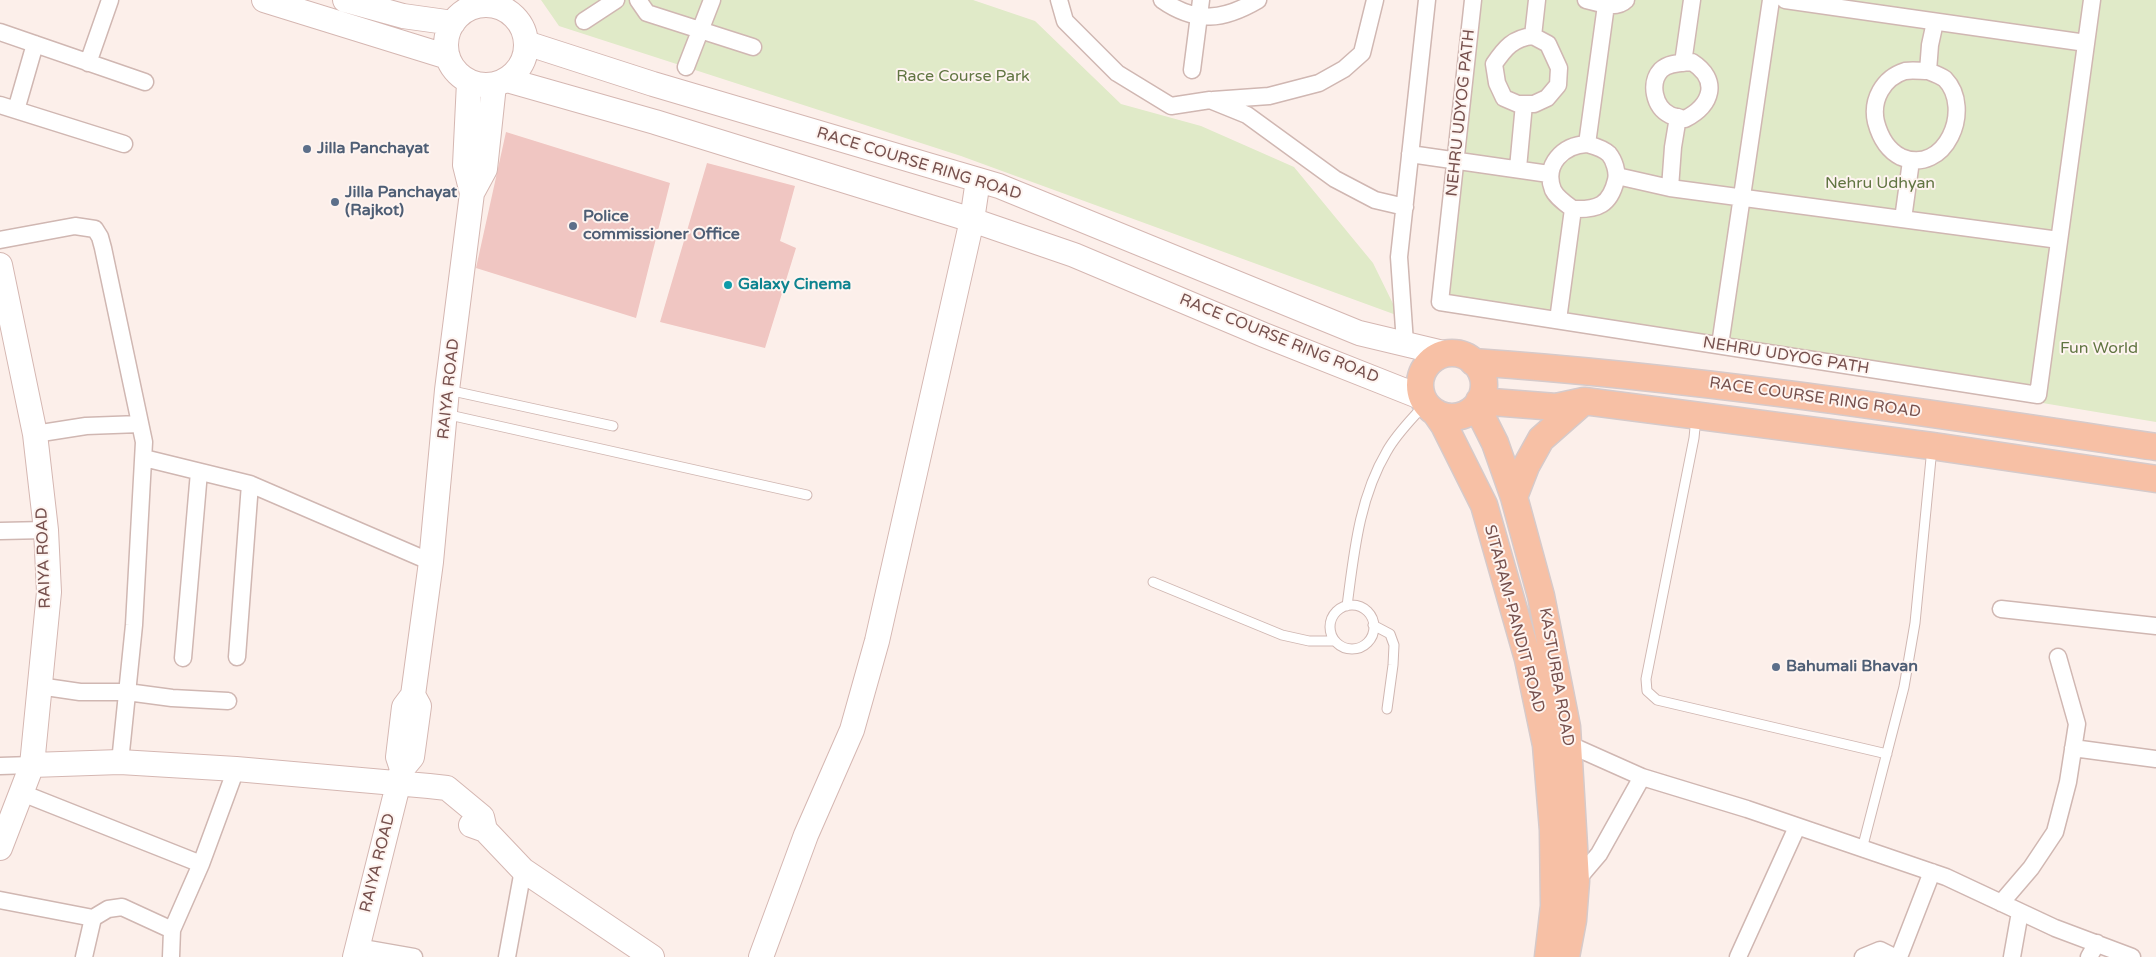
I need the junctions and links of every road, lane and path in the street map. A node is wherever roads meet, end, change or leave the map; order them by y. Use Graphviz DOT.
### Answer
graph roads {
  1 [pos="110,0"];
  2 [pos="264,0"];
  3 [pos="345,0"];
  4 [pos="616,0"];
  5 [pos="638,0"];
  6 [pos="712,0"];
  7 [pos="1059,0"];
  8 [pos="1162,0"];
  9 [pos="1201,0"];
  10 [pos="1258,0"];
  11 [pos="1374,0"];
  12 [pos="1427,0"];
  13 [pos="1474,0"];
  14 [pos="1537,0"];
  15 [pos="1586,0"];
  16 [pos="1626,0"];
  17 [pos="1692,0"];
  18 [pos="1771,0"];
  19 [pos="1785,0"];
  20 [pos="2092,0"];
  21 [pos="1606,5"];
  22 [pos="465,11"];
  23 [pos="1198,18"];
  24 [pos="584,21"];
  25 [pos="1935,22"];
  26 [pos="702,30"];
  27 [pos="0,32"];
  28 [pos="1533,36"];
  29 [pos="526,42"];
  30 [pos="2086,43"];
  31 [pos="35,44"];
  32 [pos="753,47"];
  33 [pos="448,57"];
  34 [pos="88,63"];
  35 [pos="1683,63"];
  36 [pos="686,67"];
  37 [pos="1192,70"];
  38 [pos="1928,71"];
  39 [pos="145,82"];
  40 [pos="469,82"];
  41 [pos="500,82"];
  42 [pos="1210,100"];
  43 [pos="1524,104"];
  44 [pos="0,105"];
  45 [pos="16,110"];
  46 [pos="1678,117"];
  47 [pos="124,144"];
  48 [pos="1587,144"];
  49 [pos="1410,154"];
  50 [pos="1911,161"];
  51 [pos="1518,168"];
  52 [pos="1549,174"];
  53 [pos="1617,176"];
  54 [pos="978,180"];
  55 [pos="1670,188"];
  56 [pos="472,193"];
  57 [pos="1741,198"];
  58 [pos="1405,207"];
  59 [pos="1573,209"];
  60 [pos="1903,219"];
  61 [pos="972,220"];
  62 [pos="0,240"];
  63 [pos="2059,240"];
  64 [pos="0,265"];
  65 [pos="2,290"];
  66 [pos="1558,320"];
  67 [pos="1405,343"];
  68 [pos="1720,345"];
  69 [pos="1447,354"];
  70 [pos="1473,362"];
  71 [pos="447,390"];
  72 [pos="1584,401"];
  73 [pos="1478,404"];
  74 [pos="1428,405"];
  75 [pos="445,414"];
  76 [pos="1696,414"];
  77 [pos="140,424"];
  78 [pos="613,426"];
  79 [pos="34,434"];
  80 [pos="1932,446"];
  81 [pos="2156,447"];
  82 [pos="144,458"];
  83 [pos="199,472"];
  84 [pos="2156,479"];
  85 [pos="250,484"];
  86 [pos="807,495"];
  87 [pos="1514,497"];
  88 [pos="0,530"];
  89 [pos="46,530"];
  90 [pos="431,562"];
  91 [pos="1153,582"];
  92 [pos="1347,606"];
  93 [pos="2000,609"];
  94 [pos="1374,625"];
  95 [pos="2156,626"];
  96 [pos="1335,641"];
  97 [pos="237,657"];
  98 [pos="2058,657"];
  99 [pos="183,658"];
  100 [pos="40,686"];
  101 [pos="127,692"];
  102 [pos="228,701"];
  103 [pos="1387,709"];
  104 [pos="1557,745"];
  105 [pos="2073,748"];
  106 [pos="1887,754"];
  107 [pos="2156,759"];
  108 [pos="120,762"];
  109 [pos="32,765"];
  110 [pos="0,766"];
  111 [pos="236,769"];
  112 [pos="400,776"];
  113 [pos="1642,777"];
  114 [pos="22,793"];
  115 [pos="1797,827"];
  116 [pos="0,848"];
  117 [pos="1862,850"];
  118 [pos="201,864"];
  119 [pos="523,870"];
  120 [pos="1932,872"];
  121 [pos="1576,881"];
  122 [pos="0,900"];
  123 [pos="2001,903"];
  124 [pos="2020,912"];
  125 [pos="93,918"];
  126 [pos="172,930"];
  127 [pos="2093,950"];
  128 [pos="356,952"];
  129 [pos="84,957"];
  130 [pos="171,957"];
  131 [pos="414,957"];
  132 [pos="507,957"];
  133 [pos="652,957"];
  134 [pos="761,957"];
  135 [pos="1548,957"];
  136 [pos="1566,957"];
  137 [pos="1738,957"];
  138 [pos="1863,957"];
  139 [pos="1894,957"];
  140 [pos="1899,957"];
  141 [pos="2012,957"];
  142 [pos="2132,957"];
  1 -- 34 [label="street"];
  2 -- 33 [label="street"];
  3 -- 22 [label="street"];
  4 -- 24 [label="street"];
  5 -- 26 [label="street"];
  6 -- 26 [label="street"];
  7 -- 42 [label="street"];
  8 -- 23 [label="street"];
  9 -- 23 [label="street"];
  10 -- 23 [label="street"];
  11 -- 42 [label="street"];
  12 -- 49 [label="street"];
  13 -- 66 [label="street, NEHRU UDYOG PATH"];
  14 -- 28 [label="street"];
  15 -- 21 [label="street"];
  16 -- 21 [label="street"];
  17 -- 35 [label="street"];
  18 -- 57 [label="street"];
  19 -- 25 [label="street"];
  20 -- 30 [label="street, NEHRU UDYOG PATH"];
  21 -- 48 [label="street"];
  22 -- 29 [label="street"];
  22 -- 33 [label="street"];
  23 -- 37 [label="street"];
  25 -- 30 [label="street"];
  25 -- 38 [label="street"];
  26 -- 32 [label="street"];
  26 -- 36 [label="street"];
  27 -- 31 [label="street"];
  28 -- 43 [label="street"];
  28 -- 43 [label="street"];
  29 -- 41 [label="street"];
  29 -- 54 [label="street, RACE COURSE RING ROAD"];
  30 -- 63 [label="street, NEHRU UDYOG PATH"];
  31 -- 34 [label="street"];
  31 -- 45 [label="street"];
  33 -- 40 [label="street"];
  34 -- 39 [label="street"];
  35 -- 46 [label="street"];
  35 -- 46 [label="street"];
  38 -- 50 [label="street"];
  38 -- 50 [label="street"];
  40 -- 41 [label="street"];
  40 -- 56 [label="street"];
  41 -- 56 [label="street, RAIYA ROAD"];
  41 -- 61 [label="street, RACE COURSE RING ROAD"];
  42 -- 58 [label="street"];
  43 -- 51 [label="street"];
  44 -- 45 [label="street"];
  45 -- 47 [label="street"];
  46 -- 55 [label="street"];
  48 -- 52 [label="street"];
  48 -- 53 [label="street"];
  49 -- 51 [label="street"];
  49 -- 58 [label="street"];
  50 -- 60 [label="street"];
  51 -- 52 [label="street"];
  52 -- 59 [label="street"];
  53 -- 55 [label="street"];
  53 -- 59 [label="street"];
  54 -- 61 [label="street"];
  54 -- 67 [label="street, RACE COURSE RING ROAD"];
  55 -- 57 [label="street"];
  56 -- 71 [label="street, RAIYA ROAD"];
  57 -- 60 [label="street"];
  57 -- 68 [label="street"];
  58 -- 67 [label="street"];
  59 -- 66 [label="street"];
  60 -- 63 [label="street"];
  61 -- 74 [label="street, RACE COURSE RING ROAD"];
  61 -- 134 [label="street"];
  62 -- 77 [label="street"];
  63 -- 68 [label="street, NEHRU UDYOG PATH"];
  64 -- 65 [label="street, RAIYA ROAD"];
  65 -- 79 [label="street, RAIYA ROAD"];
  66 -- 68 [label="street, NEHRU UDYOG PATH"];
  67 -- 69 [label="street, RACE COURSE RING ROAD"];
  69 -- 70 [label="main road"];
  69 -- 74 [label="main road"];
  70 -- 73 [label="main road"];
  70 -- 81 [label="main road, RACE COURSE RING ROAD"];
  71 -- 75 [label="street, RAIYA ROAD"];
  71 -- 78 [label="lane"];
  72 -- 73 [label="main road, RACE COURSE RING ROAD"];
  72 -- 76 [label="main road, RACE COURSE RING ROAD"];
  72 -- 87 [label="main road"];
  73 -- 74 [label="main road"];
  73 -- 87 [label="main road, KASTURBA ROAD"];
  74 -- 92 [label="lane"];
  74 -- 104 [label="main road, SITARAM-PANDIT ROAD"];
  75 -- 86 [label="lane"];
  75 -- 90 [label="street, RAIYA ROAD"];
  76 -- 80 [label="main road, RACE COURSE RING ROAD"];
  76 -- 106 [label="lane"];
  77 -- 79 [label="street"];
  77 -- 82 [label="street"];
  79 -- 89 [label="street, RAIYA ROAD"];
  80 -- 84 [label="main road, RACE COURSE RING ROAD"];
  80 -- 106 [label="lane"];
  82 -- 83 [label="street"];
  82 -- 101 [label="street"];
  83 -- 85 [label="street"];
  83 -- 99 [label="street"];
  85 -- 90 [label="street"];
  85 -- 97 [label="street"];
  87 -- 104 [label="main road, KASTURBA ROAD"];
  88 -- 89 [label="street"];
  89 -- 100 [label="street, RAIYA ROAD"];
  90 -- 112 [label="street, RAIYA ROAD"];
  91 -- 96 [label="lane"];
  92 -- 94 [label="lane"];
  92 -- 96 [label="lane"];
  93 -- 95 [label="street"];
  94 -- 96 [label="lane"];
  94 -- 103 [label="lane"];
  98 -- 105 [label="street"];
  100 -- 101 [label="street"];
  100 -- 109 [label="street, RAIYA ROAD"];
  101 -- 102 [label="street"];
  101 -- 108 [label="street"];
  104 -- 113 [label="street"];
  104 -- 121 [label="main road, KASTURBA ROAD"];
  104 -- 135 [label="main road, SITARAM-PANDIT ROAD"];
  105 -- 107 [label="street"];
  105 -- 123 [label="street"];
  106 -- 117 [label="lane"];
  108 -- 109 [label="street"];
  108 -- 111 [label="street"];
  109 -- 110 [label="street"];
  109 -- 114 [label="street, RAIYA ROAD"];
  111 -- 112 [label="street"];
  111 -- 118 [label="street"];
  112 -- 119 [label="street"];
  112 -- 128 [label="street, RAIYA ROAD"];
  113 -- 115 [label="street"];
  113 -- 121 [label="street"];
  114 -- 116 [label="street, RAIYA ROAD"];
  114 -- 118 [label="street"];
  115 -- 117 [label="street"];
  115 -- 137 [label="street"];
  117 -- 120 [label="street"];
  118 -- 126 [label="street"];
  119 -- 132 [label="street"];
  119 -- 133 [label="street"];
  120 -- 123 [label="street"];
  120 -- 140 [label="street"];
  121 -- 136 [label="main road, KASTURBA ROAD"];
  122 -- 125 [label="street"];
  123 -- 124 [label="street"];
  124 -- 127 [label="street"];
  124 -- 141 [label="street"];
  125 -- 126 [label="street"];
  125 -- 129 [label="street"];
  126 -- 130 [label="street"];
  127 -- 142 [label="street"];
  128 -- 131 [label="street"];
  138 -- 139 [label="street"];
}
